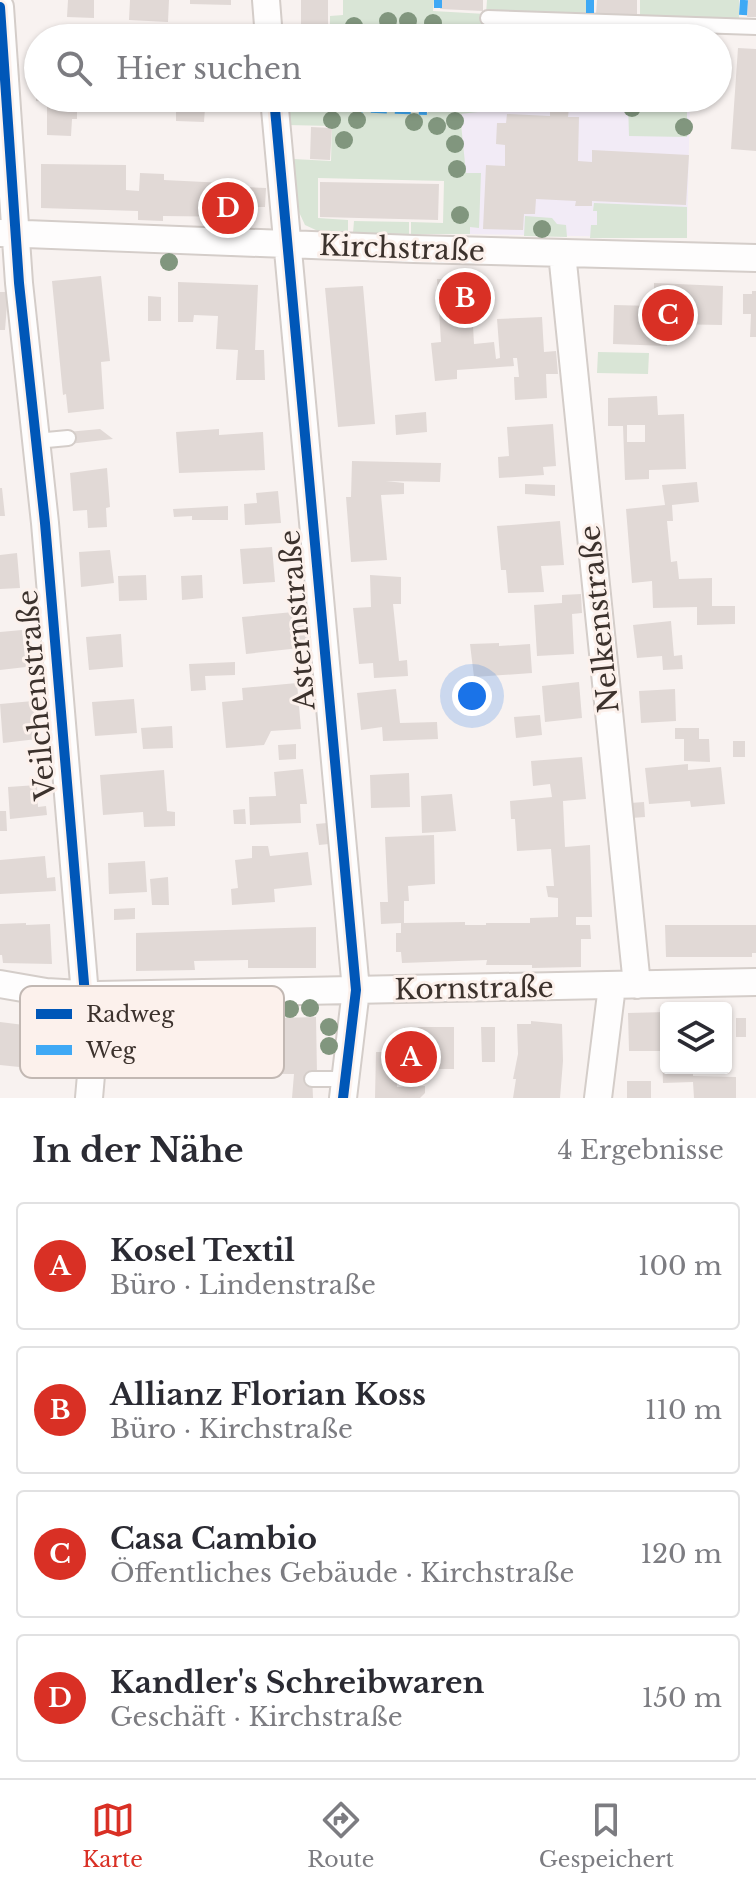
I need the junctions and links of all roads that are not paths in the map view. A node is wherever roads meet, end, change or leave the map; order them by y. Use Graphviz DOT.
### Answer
graph roads {
  1 [pos="266,0"];
  2 [pos="0,7"];
  3 [pos="488,18"];
  4 [pos="268,24"];
  5 [pos="667,24"];
  6 [pos="732,26"];
  7 [pos="756,27"];
  8 [pos="275,112"];
  9 [pos="8,234"];
  10 [pos="287,244"];
  11 [pos="562,253"];
  12 [pos="756,258"];
  13 [pos="68,438"];
  14 [pos="36,441"];
  15 [pos="756,982"];
  16 [pos="0,984"];
  17 [pos="624,985"];
  18 [pos="20,986"];
  19 [pos="91,986"];
  20 [pos="356,990"];
  21 [pos="284,991"];
  22 [pos="90,1078"];
  23 [pos="312,1079"];
  24 [pos="344,1089"];
  25 [pos="89,1098"];
  26 [pos="598,1098"];
  1 -- 4 [label="street"];
  2 -- 9 [label="street, Veilchenstraße"];
  3 -- 5 [label="lane"];
  6 -- 7 [label="lane"];
  8 -- 10 [label="street, Asternstraße"];
  9 -- 10 [label="street, Kirchstraße"];
  9 -- 14 [label="street, Veilchenstraße"];
  10 -- 11 [label="street, Kirchstraße"];
  10 -- 20 [label="street, Asternstraße"];
  11 -- 12 [label="street, Kirchstraße"];
  11 -- 17 [label="street, Nelkenstraße"];
  13 -- 14 [label="lane"];
  14 -- 19 [label="street, Veilchenstraße"];
  15 -- 17 [label="street, Kornstraße"];
  16 -- 18 [label="street, Kornstraße"];
  17 -- 20 [label="street, Kornstraße"];
  17 -- 26 [label="street, Nelkenstraße"];
  20 -- 21 [label="street, Kornstraße"];
  20 -- 24 [label="street, Asternstraße"];
  22 -- 25 [label="street, Veilchenstraße"];
  23 -- 24 [label="lane"];
}
